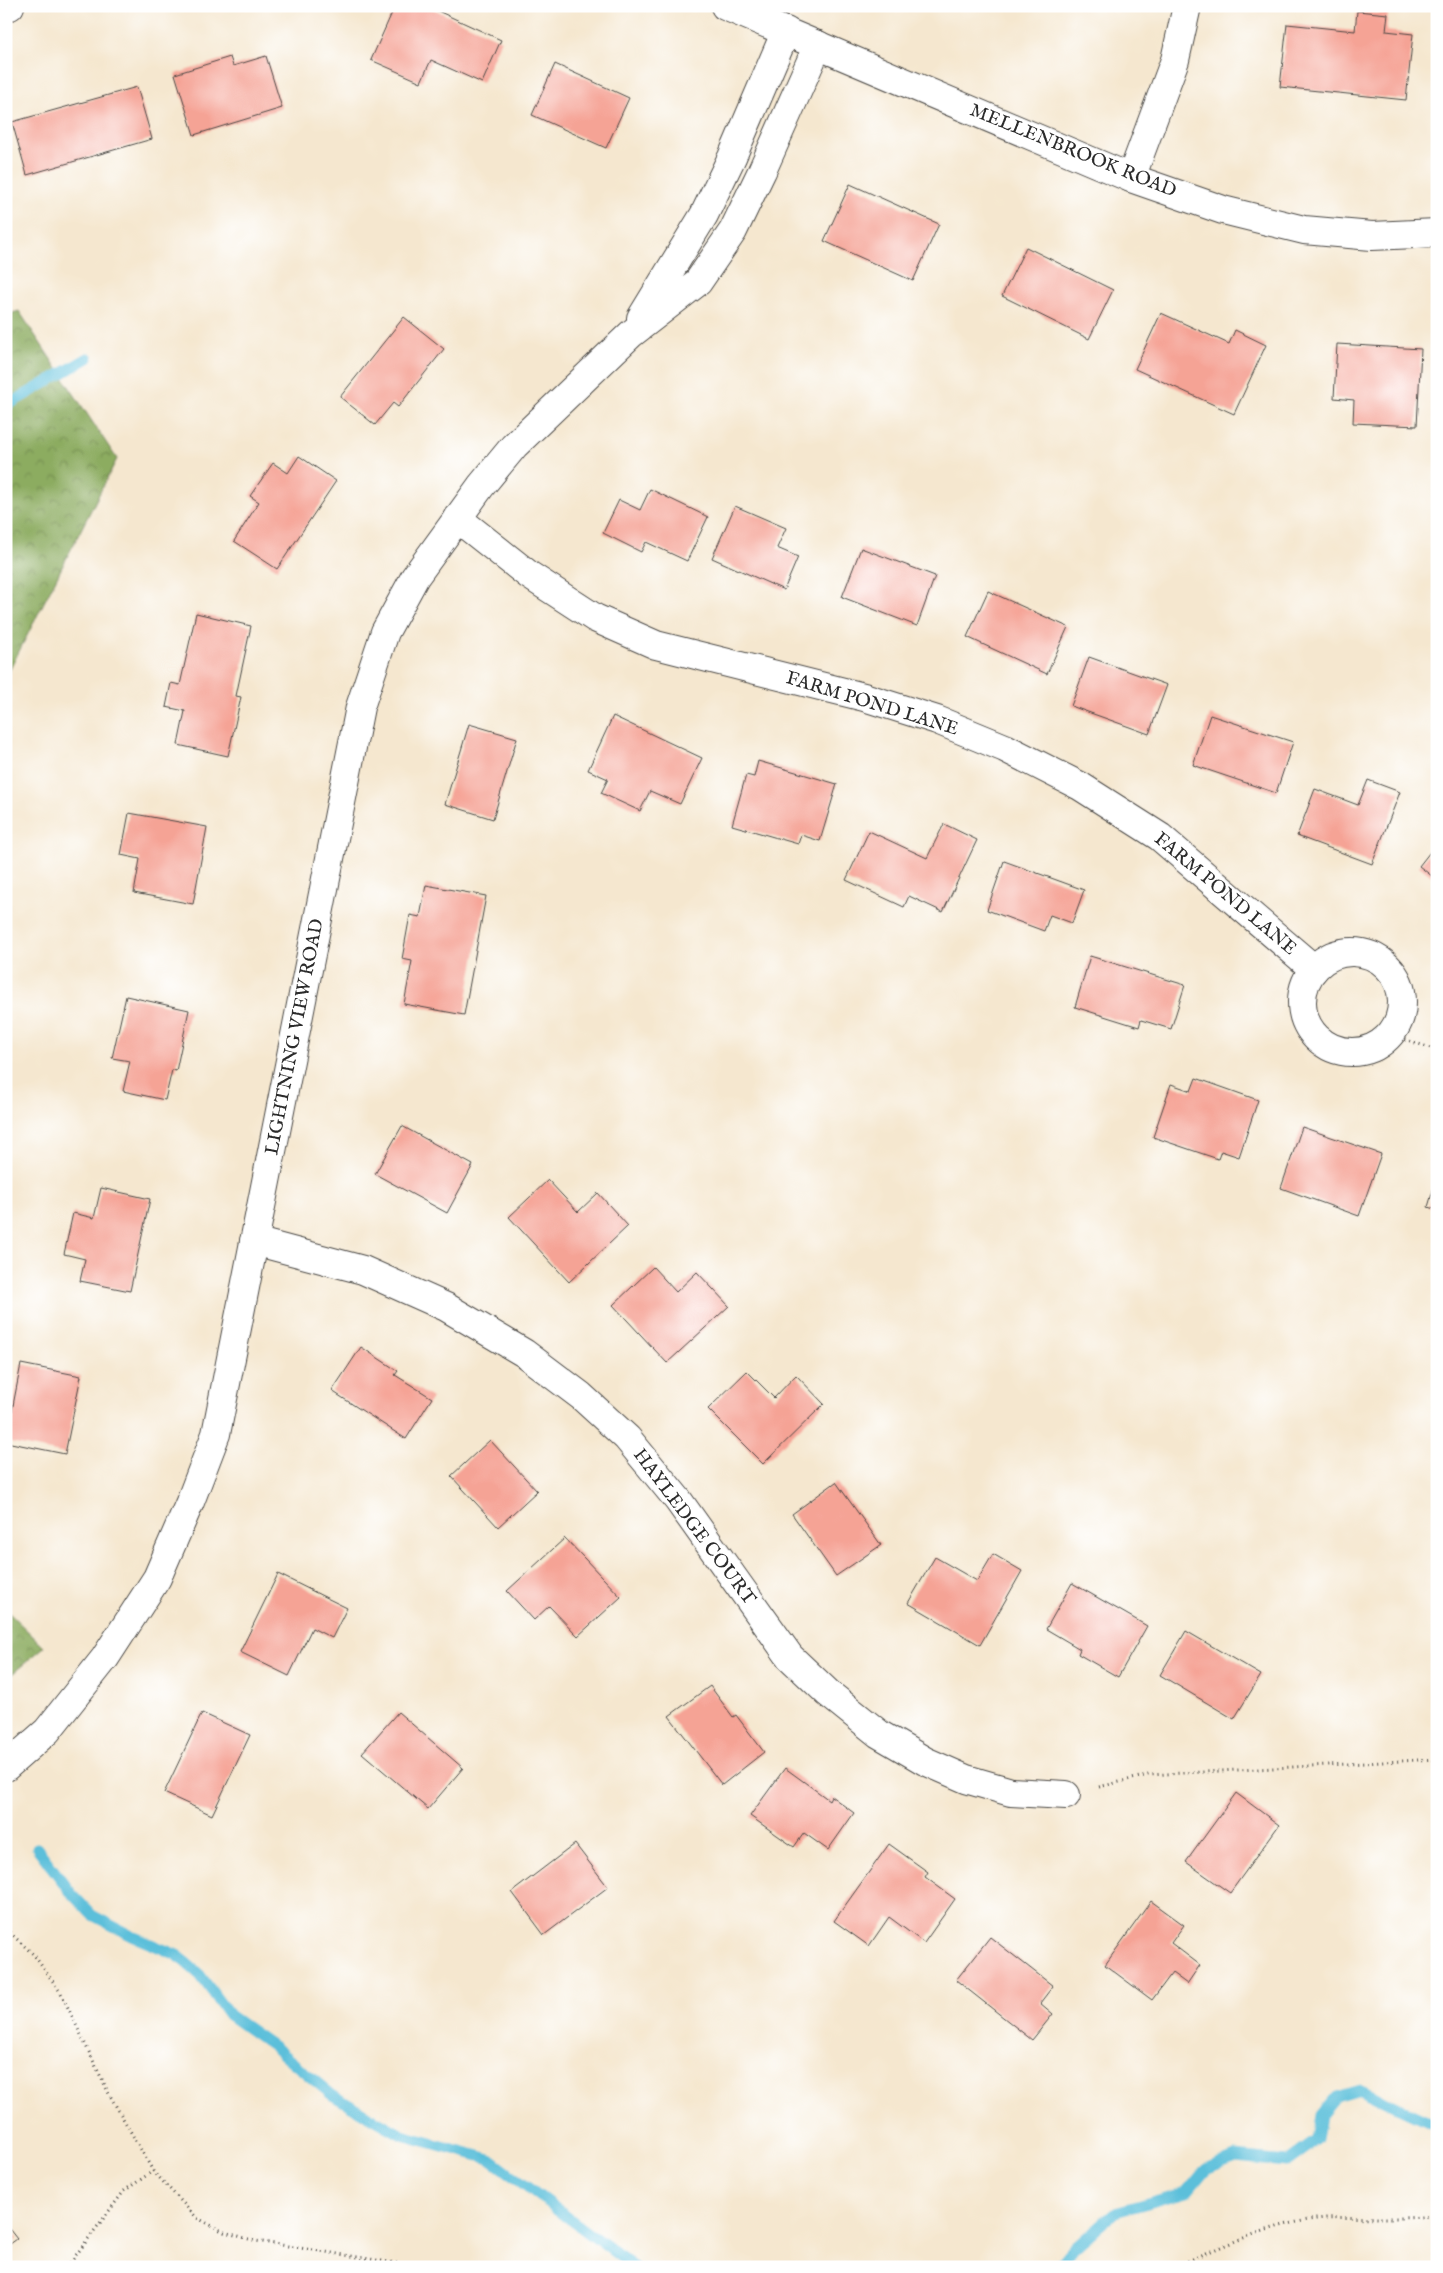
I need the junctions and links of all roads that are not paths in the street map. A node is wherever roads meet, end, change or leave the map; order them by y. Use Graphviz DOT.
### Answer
graph roads {
  1 [pos="10,6"];
  2 [pos="725,6"];
  3 [pos="1187,6"];
  4 [pos="6,7"];
  5 [pos="786,32"];
  6 [pos="818,45"];
  7 [pos="1131,178"];
  8 [pos="1437,233"];
  9 [pos="631,334"];
  10 [pos="457,518"];
  11 [pos="1314,969"];
  12 [pos="254,1241"];
  13 [pos="6,1767"];
  14 [pos="1066,1795"];
  1 -- 4 [label="street"];
  2 -- 5 [label="street, MELLENBROOK ROAD"];
  3 -- 7 [label="street"];
  5 -- 6 [label="street, MELLENBROOK ROAD"];
  5 -- 9 [label="street, LIGHTNING VIEW ROAD"];
  6 -- 7 [label="street, MELLENBROOK ROAD"];
  6 -- 9 [label="street, LIGHTNING VIEW ROAD"];
  7 -- 8 [label="street, MELLENBROOK ROAD"];
  9 -- 10 [label="street, LIGHTNING VIEW ROAD"];
  10 -- 11 [label="street, FARM POND LANE"];
  10 -- 12 [label="street, LIGHTNING VIEW ROAD"];
  11 -- 11 [label="street, FARM POND LANE"];
  12 -- 13 [label="street, LIGHTNING VIEW ROAD"];
  12 -- 14 [label="street, HAYLEDGE COURT"];
}
